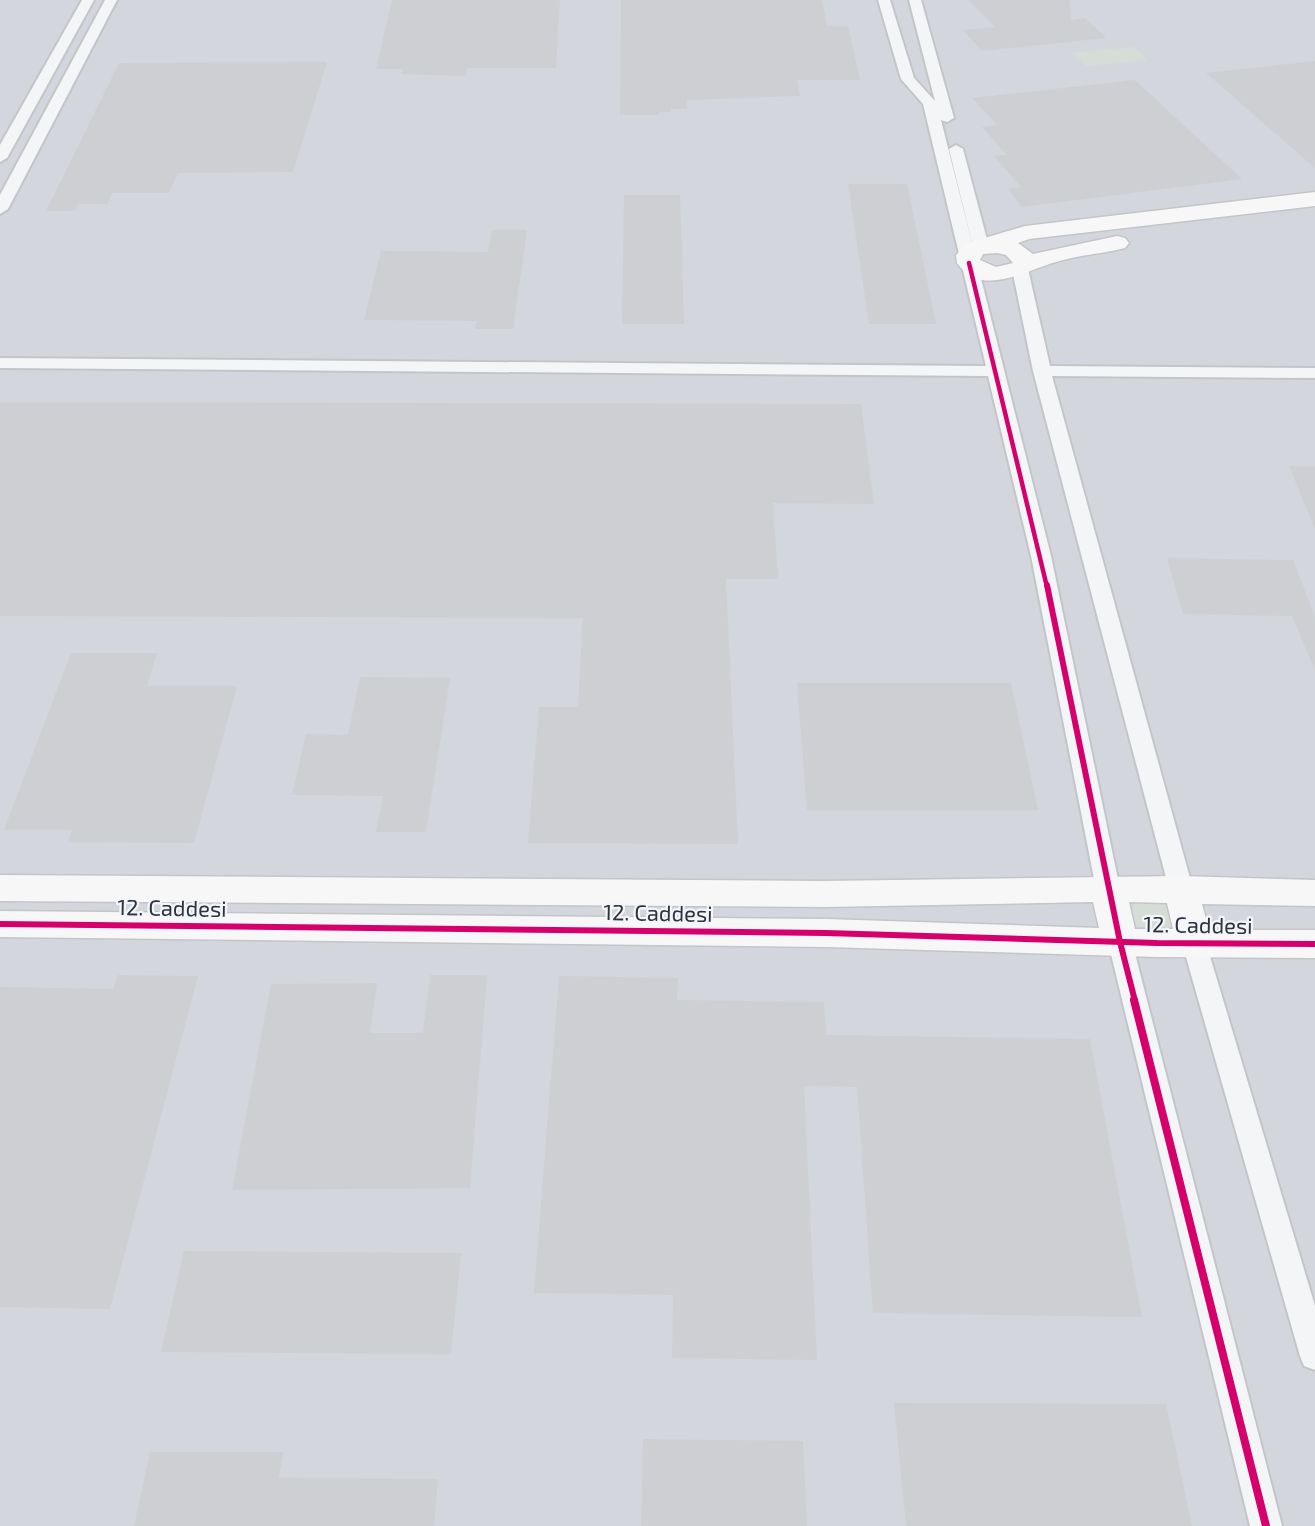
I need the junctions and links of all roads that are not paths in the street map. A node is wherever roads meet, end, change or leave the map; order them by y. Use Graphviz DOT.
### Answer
graph roads {
  1 [pos="88,0"];
  2 [pos="111,0"];
  3 [pos="884,0"];
  4 [pos="915,0"];
  5 [pos="0,158"];
  6 [pos="1315,199"];
  7 [pos="0,209"];
  8 [pos="1315,218"];
  9 [pos="977,254"];
  10 [pos="1023,266"];
  11 [pos="0,363"];
  12 [pos="996,371"];
  13 [pos="1042,371"];
  14 [pos="1315,373"];
  15 [pos="0,888"];
  16 [pos="1108,889"];
  17 [pos="1181,889"];
  18 [pos="1315,893"];
  19 [pos="0,924"];
  20 [pos="1120,942"];
  21 [pos="1194,943"];
  22 [pos="1315,944"];
  23 [pos="1315,1356"];
  24 [pos="1266,1526"];
  1 -- 5 [label="street"];
  2 -- 7 [label="street"];
  3 -- 9 [label="street"];
  4 -- 9 [label="street"];
  6 -- 9 [label="street"];
  8 -- 10 [label="street"];
  9 -- 10 [label="street"];
  9 -- 12 [label="street"];
  10 -- 13 [label="street"];
  11 -- 12 [label="street"];
  12 -- 16 [label="street"];
  13 -- 14 [label="street"];
  13 -- 17 [label="street"];
  15 -- 16 [label="street, 12. Caddesi"];
  16 -- 17 [label="street, 12. Caddesi"];
  16 -- 20 [label="street"];
  17 -- 18 [label="street, 12. Caddesi"];
  17 -- 21 [label="street"];
  19 -- 20 [label="street, 12. Caddesi"];
  20 -- 21 [label="street, 12. Caddesi"];
  20 -- 24 [label="street"];
  21 -- 22 [label="street, 12. Caddesi"];
  21 -- 23 [label="street"];
}
